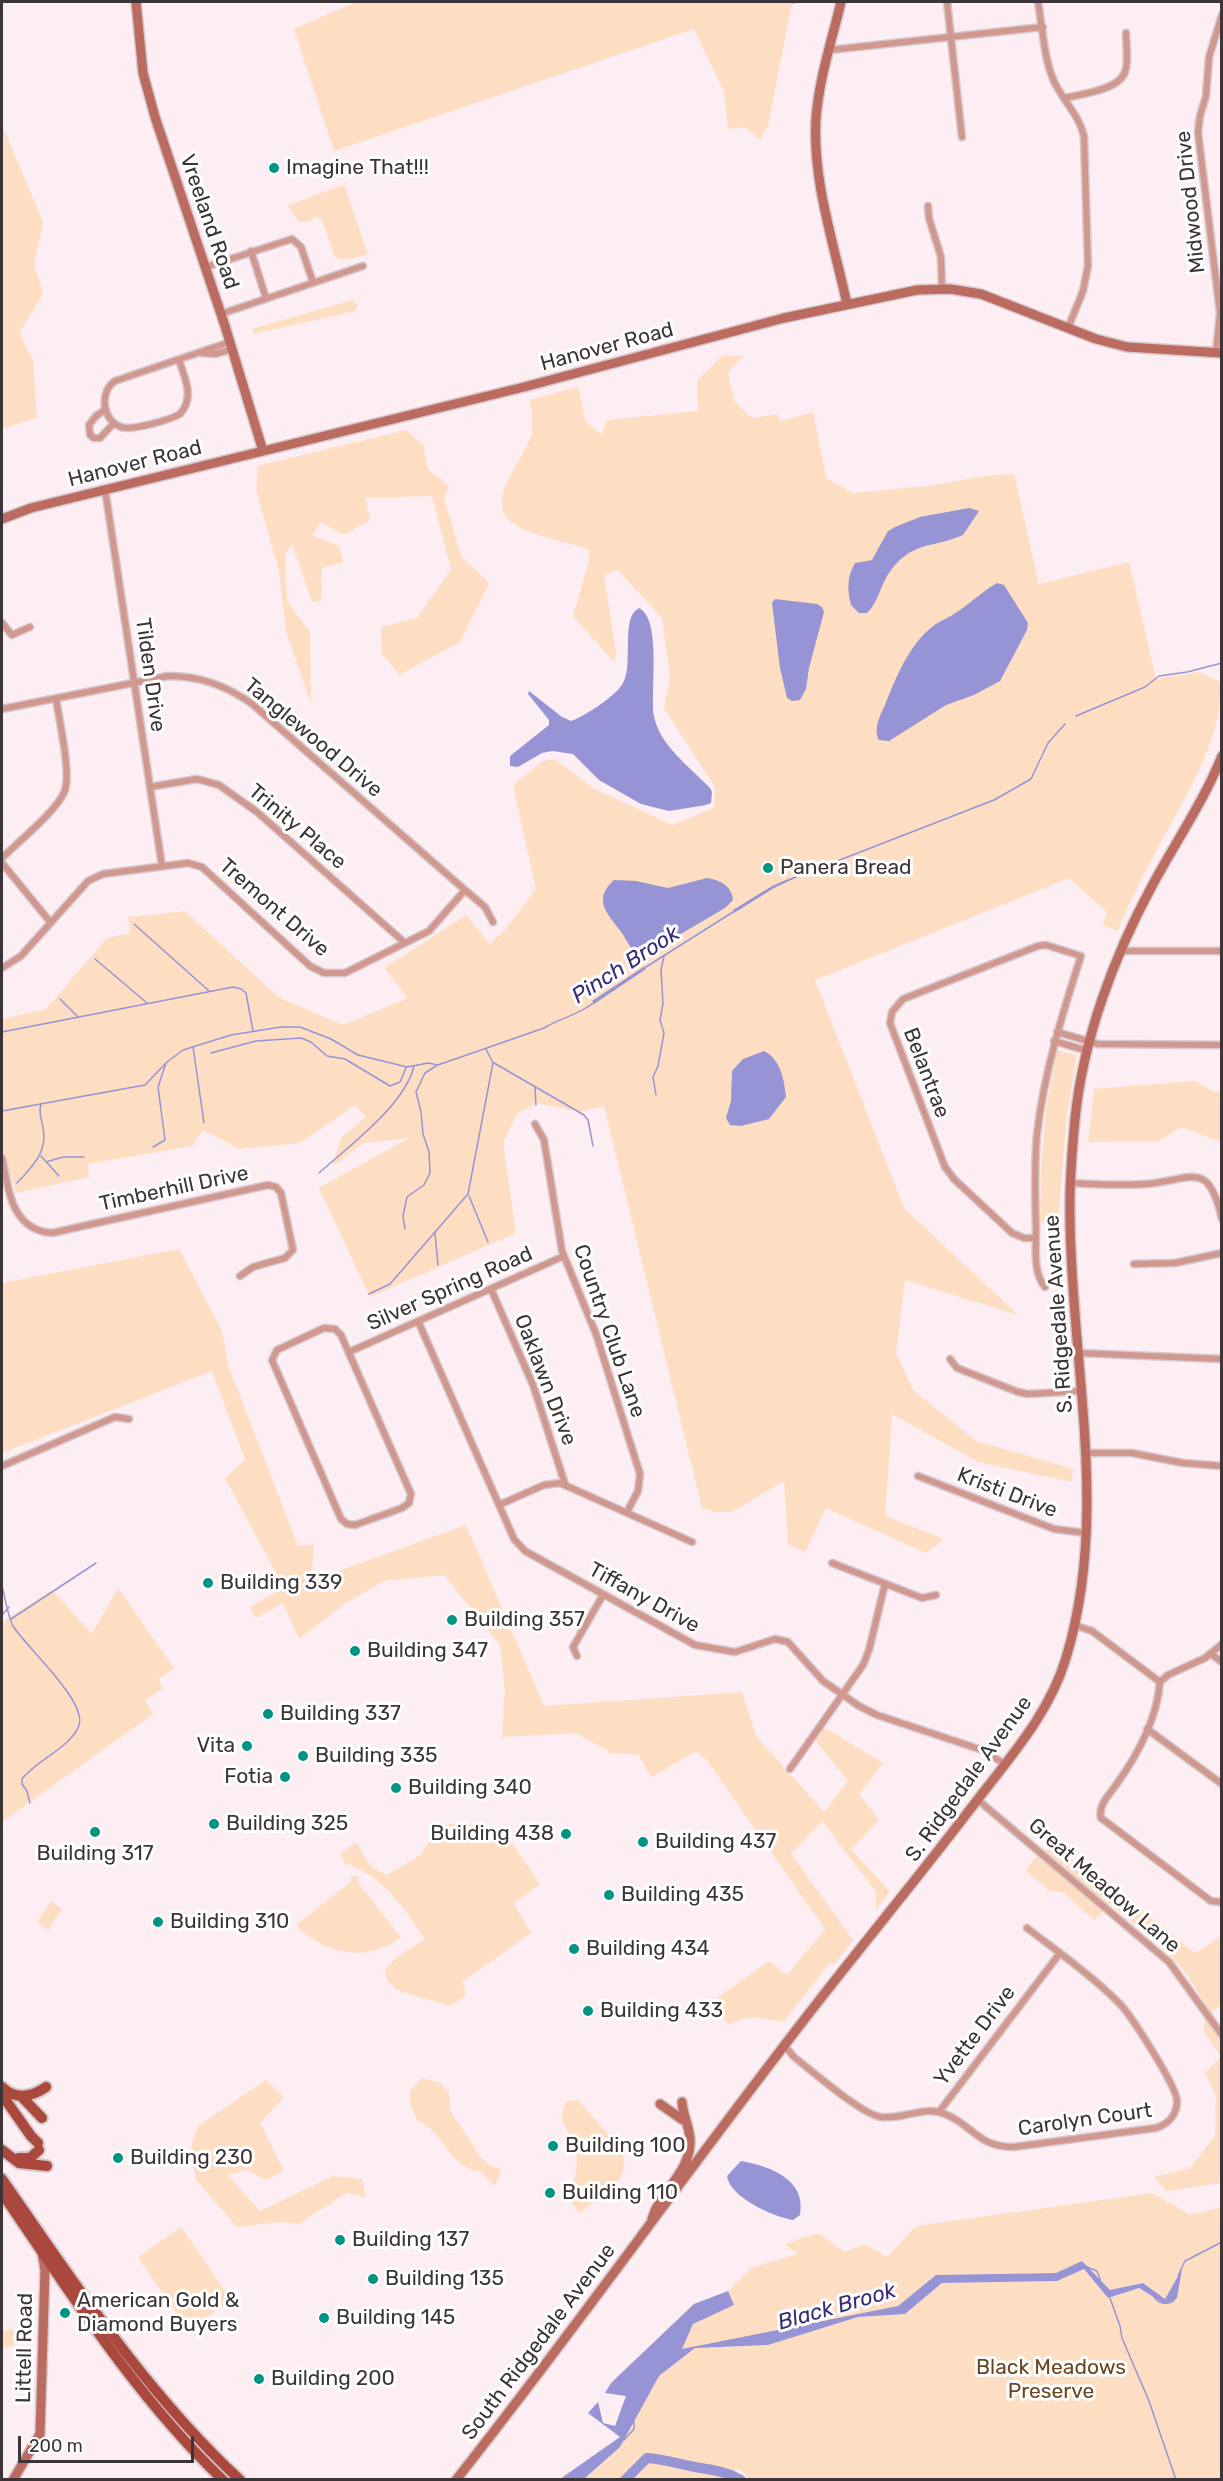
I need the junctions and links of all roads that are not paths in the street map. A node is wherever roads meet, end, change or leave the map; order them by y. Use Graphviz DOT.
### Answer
graph roads {
  1 [pos="136,2"];
  2 [pos="841,2"];
  3 [pos="947,2"];
  4 [pos="1038,2"];
  5 [pos="1221,15"];
  6 [pos="1043,27"];
  7 [pos="1126,33"];
  8 [pos="951,36"];
  9 [pos="830,50"];
  10 [pos="1065,98"];
  11 [pos="963,137"];
  12 [pos="928,206"];
  13 [pos="251,251"];
  14 [pos="363,266"];
  15 [pos="206,267"];
  16 [pos="313,282"];
  17 [pos="942,289"];
  18 [pos="266,298"];
  19 [pos="847,304"];
  20 [pos="221,314"];
  21 [pos="1068,328"];
  22 [pos="232,346"];
  23 [pos="1219,353"];
  24 [pos="179,360"];
  25 [pos="106,410"];
  26 [pos="114,423"];
  27 [pos="263,451"];
  28 [pos="105,489"];
  29 [pos="2,519"];
  30 [pos="2,623"];
  31 [pos="30,627"];
  32 [pos="134,682"];
  33 [pos="56,698"];
  34 [pos="2,709"];
  35 [pos="1221,756"];
  36 [pos="150,786"];
  37 [pos="2,861"];
  38 [pos="162,866"];
  39 [pos="465,890"];
  40 [pos="494,922"];
  41 [pos="51,923"];
  42 [pos="405,944"];
  43 [pos="1121,951"];
  44 [pos="1221,951"];
  45 [pos="2,968"];
  46 [pos="1057,1032"];
  47 [pos="1054,1041"];
  48 [pos="1221,1045"];
  49 [pos="1089,1046"];
  50 [pos="535,1124"];
  51 [pos="2,1158"];
  52 [pos="1070,1183"];
  53 [pos="1221,1220"];
  54 [pos="1036,1238"];
  55 [pos="1221,1253"];
  56 [pos="564,1256"];
  57 [pos="1134,1264"];
  58 [pos="240,1276"];
  59 [pos="1045,1287"];
  60 [pos="491,1288"];
  61 [pos="418,1321"];
  62 [pos="349,1352"];
  63 [pos="1078,1353"];
  64 [pos="950,1359"];
  65 [pos="1221,1359"];
  66 [pos="1082,1391"];
  67 [pos="129,1419"];
  68 [pos="1085,1453"];
  69 [pos="2,1466"];
  70 [pos="1221,1466"];
  71 [pos="918,1476"];
  72 [pos="565,1484"];
  73 [pos="499,1505"];
  74 [pos="627,1512"];
  75 [pos="1086,1533"];
  76 [pos="692,1542"];
  77 [pos="832,1563"];
  78 [pos="885,1584"];
  79 [pos="603,1594"];
  80 [pos="936,1595"];
  81 [pos="1074,1625"];
  82 [pos="1221,1644"];
  83 [pos="1211,1654"];
  84 [pos="577,1656"];
  85 [pos="1221,1662"];
  86 [pos="1160,1682"];
  87 [pos="843,1695"];
  88 [pos="1147,1729"];
  89 [pos="1005,1764"];
  90 [pos="790,1769"];
  91 [pos="1221,1784"];
  92 [pos="978,1800"];
  93 [pos="1221,1902"];
  94 [pos="1027,1928"];
  95 [pos="1059,1953"];
  96 [pos="1221,2035"];
  97 [pos="785,2046"];
  98 [pos="2,2087"];
  99 [pos="46,2087"];
  100 [pos="2,2095"];
  101 [pos="21,2096"];
  102 [pos="682,2102"];
  103 [pos="660,2104"];
  104 [pos="939,2112"];
  105 [pos="42,2118"];
  106 [pos="684,2120"];
  107 [pos="5,2153"];
  108 [pos="47,2166"];
  109 [pos="2,2179"];
  110 [pos="2,2193"];
  111 [pos="650,2227"];
  112 [pos="39,2246"];
  113 [pos="13,2480"];
  114 [pos="223,2480"];
  115 [pos="240,2480"];
  116 [pos="456,2480"];
  1 -- 15 [label="street, Vreeland Road"];
  2 -- 9 [label="street"];
  3 -- 8 [label="street"];
  4 -- 6 [label="street"];
  5 -- 23 [label="street, Midwood Drive"];
  6 -- 8 [label="street"];
  6 -- 10 [label="street"];
  7 -- 10 [label="street"];
  8 -- 9 [label="street"];
  8 -- 11 [label="street"];
  9 -- 19 [label="street"];
  10 -- 21 [label="street"];
  12 -- 17 [label="street"];
  13 -- 15 [label="street"];
  13 -- 16 [label="street"];
  13 -- 18 [label="street"];
  14 -- 16 [label="street"];
  15 -- 20 [label="street, Vreeland Road"];
  16 -- 18 [label="street"];
  17 -- 19 [label="street, Hanover Road"];
  17 -- 21 [label="street, Hanover Road"];
  18 -- 20 [label="street"];
  19 -- 27 [label="street, Hanover Road"];
  20 -- 22 [label="street, Vreeland Road"];
  21 -- 23 [label="street, Hanover Road"];
  22 -- 24 [label="street"];
  22 -- 27 [label="street, Vreeland Road"];
  24 -- 25 [label="street"];
  24 -- 26 [label="street"];
  25 -- 26 [label="street"];
  25 -- 26 [label="street"];
  27 -- 28 [label="street, Hanover Road"];
  28 -- 29 [label="street, Hanover Road"];
  28 -- 32 [label="street, Tilden Drive"];
  30 -- 31 [label="street"];
  32 -- 33 [label="street, Tanglewood Drive"];
  32 -- 36 [label="street, Tilden Drive"];
  32 -- 39 [label="street, Tanglewood Drive"];
  33 -- 34 [label="street, Tanglewood Drive"];
  33 -- 37 [label="street"];
  35 -- 43 [label="street, S. Ridgedale Avenue"];
  36 -- 38 [label="street, Tilden Drive"];
  36 -- 42 [label="street, Trinity Place"];
  37 -- 41 [label="street"];
  38 -- 41 [label="street, Tremont Drive"];
  38 -- 42 [label="street, Tremont Drive"];
  39 -- 40 [label="street, Tanglewood Drive"];
  39 -- 42 [label="street, Tremont Drive"];
  41 -- 45 [label="street, Tremont Drive"];
  43 -- 44 [label="street"];
  43 -- 49 [label="street, S. Ridgedale Avenue"];
  46 -- 47 [label="street, Belantrae"];
  46 -- 49 [label="street"];
  46 -- 54 [label="street, Belantrae"];
  47 -- 49 [label="street"];
  47 -- 54 [label="street, Belantrae"];
  48 -- 49 [label="street"];
  49 -- 52 [label="street, S. Ridgedale Avenue"];
  50 -- 56 [label="street, Country Club Lane"];
  51 -- 58 [label="street, Timberhill Drive"];
  52 -- 53 [label="street"];
  52 -- 63 [label="street, S. Ridgedale Avenue"];
  54 -- 59 [label="street, Belantrae"];
  55 -- 57 [label="street"];
  56 -- 60 [label="street, Silver Spring Road"];
  56 -- 74 [label="street, Country Club Lane"];
  60 -- 61 [label="street, Silver Spring Road"];
  60 -- 72 [label="street, Oaklawn Drive"];
  61 -- 62 [label="street, Silver Spring Road"];
  61 -- 73 [label="street, Tiffany Drive"];
  62 -- 62 [label="street"];
  63 -- 65 [label="street"];
  63 -- 66 [label="street, S. Ridgedale Avenue"];
  64 -- 66 [label="street"];
  66 -- 68 [label="street, S. Ridgedale Avenue"];
  67 -- 69 [label="street"];
  68 -- 70 [label="street"];
  68 -- 75 [label="street, S. Ridgedale Avenue"];
  71 -- 75 [label="street, Kristi Drive"];
  72 -- 73 [label="street"];
  72 -- 74 [label="street"];
  73 -- 79 [label="street, Tiffany Drive"];
  74 -- 76 [label="street"];
  75 -- 81 [label="street, S. Ridgedale Avenue"];
  77 -- 78 [label="street"];
  78 -- 80 [label="street"];
  78 -- 87 [label="street"];
  79 -- 84 [label="street"];
  79 -- 87 [label="street, Tiffany Drive"];
  81 -- 86 [label="street"];
  81 -- 89 [label="street, S. Ridgedale Avenue"];
  82 -- 83 [label="street"];
  83 -- 85 [label="street"];
  83 -- 86 [label="street"];
  86 -- 88 [label="street"];
  87 -- 89 [label="street, Tiffany Drive"];
  87 -- 90 [label="street"];
  88 -- 91 [label="street"];
  88 -- 93 [label="street"];
  89 -- 92 [label="street, S. Ridgedale Avenue"];
  92 -- 96 [label="street, Great Meadow Lane"];
  92 -- 97 [label="street, S. Ridgedale Avenue"];
  94 -- 95 [label="street, Carolyn Court"];
  95 -- 104 [label="street, Yvette Drive"];
  95 -- 104 [label="street, Carolyn Court"];
  97 -- 104 [label="street, Yvette Drive"];
  97 -- 111 [label="street, S. Ridgedale Avenue"];
  98 -- 101 [label="main road"];
  99 -- 101 [label="main road"];
  100 -- 107 [label="main road"];
  101 -- 105 [label="main road"];
  102 -- 106 [label="street"];
  103 -- 106 [label="street"];
  106 -- 111 [label="street"];
  107 -- 108 [label="main road"];
  109 -- 115 [label="main road"];
  110 -- 112 [label="main road"];
  111 -- 116 [label="street, South Ridgedale Avenue"];
  112 -- 113 [label="street, Littell Road"];
  112 -- 114 [label="main road"];
}
